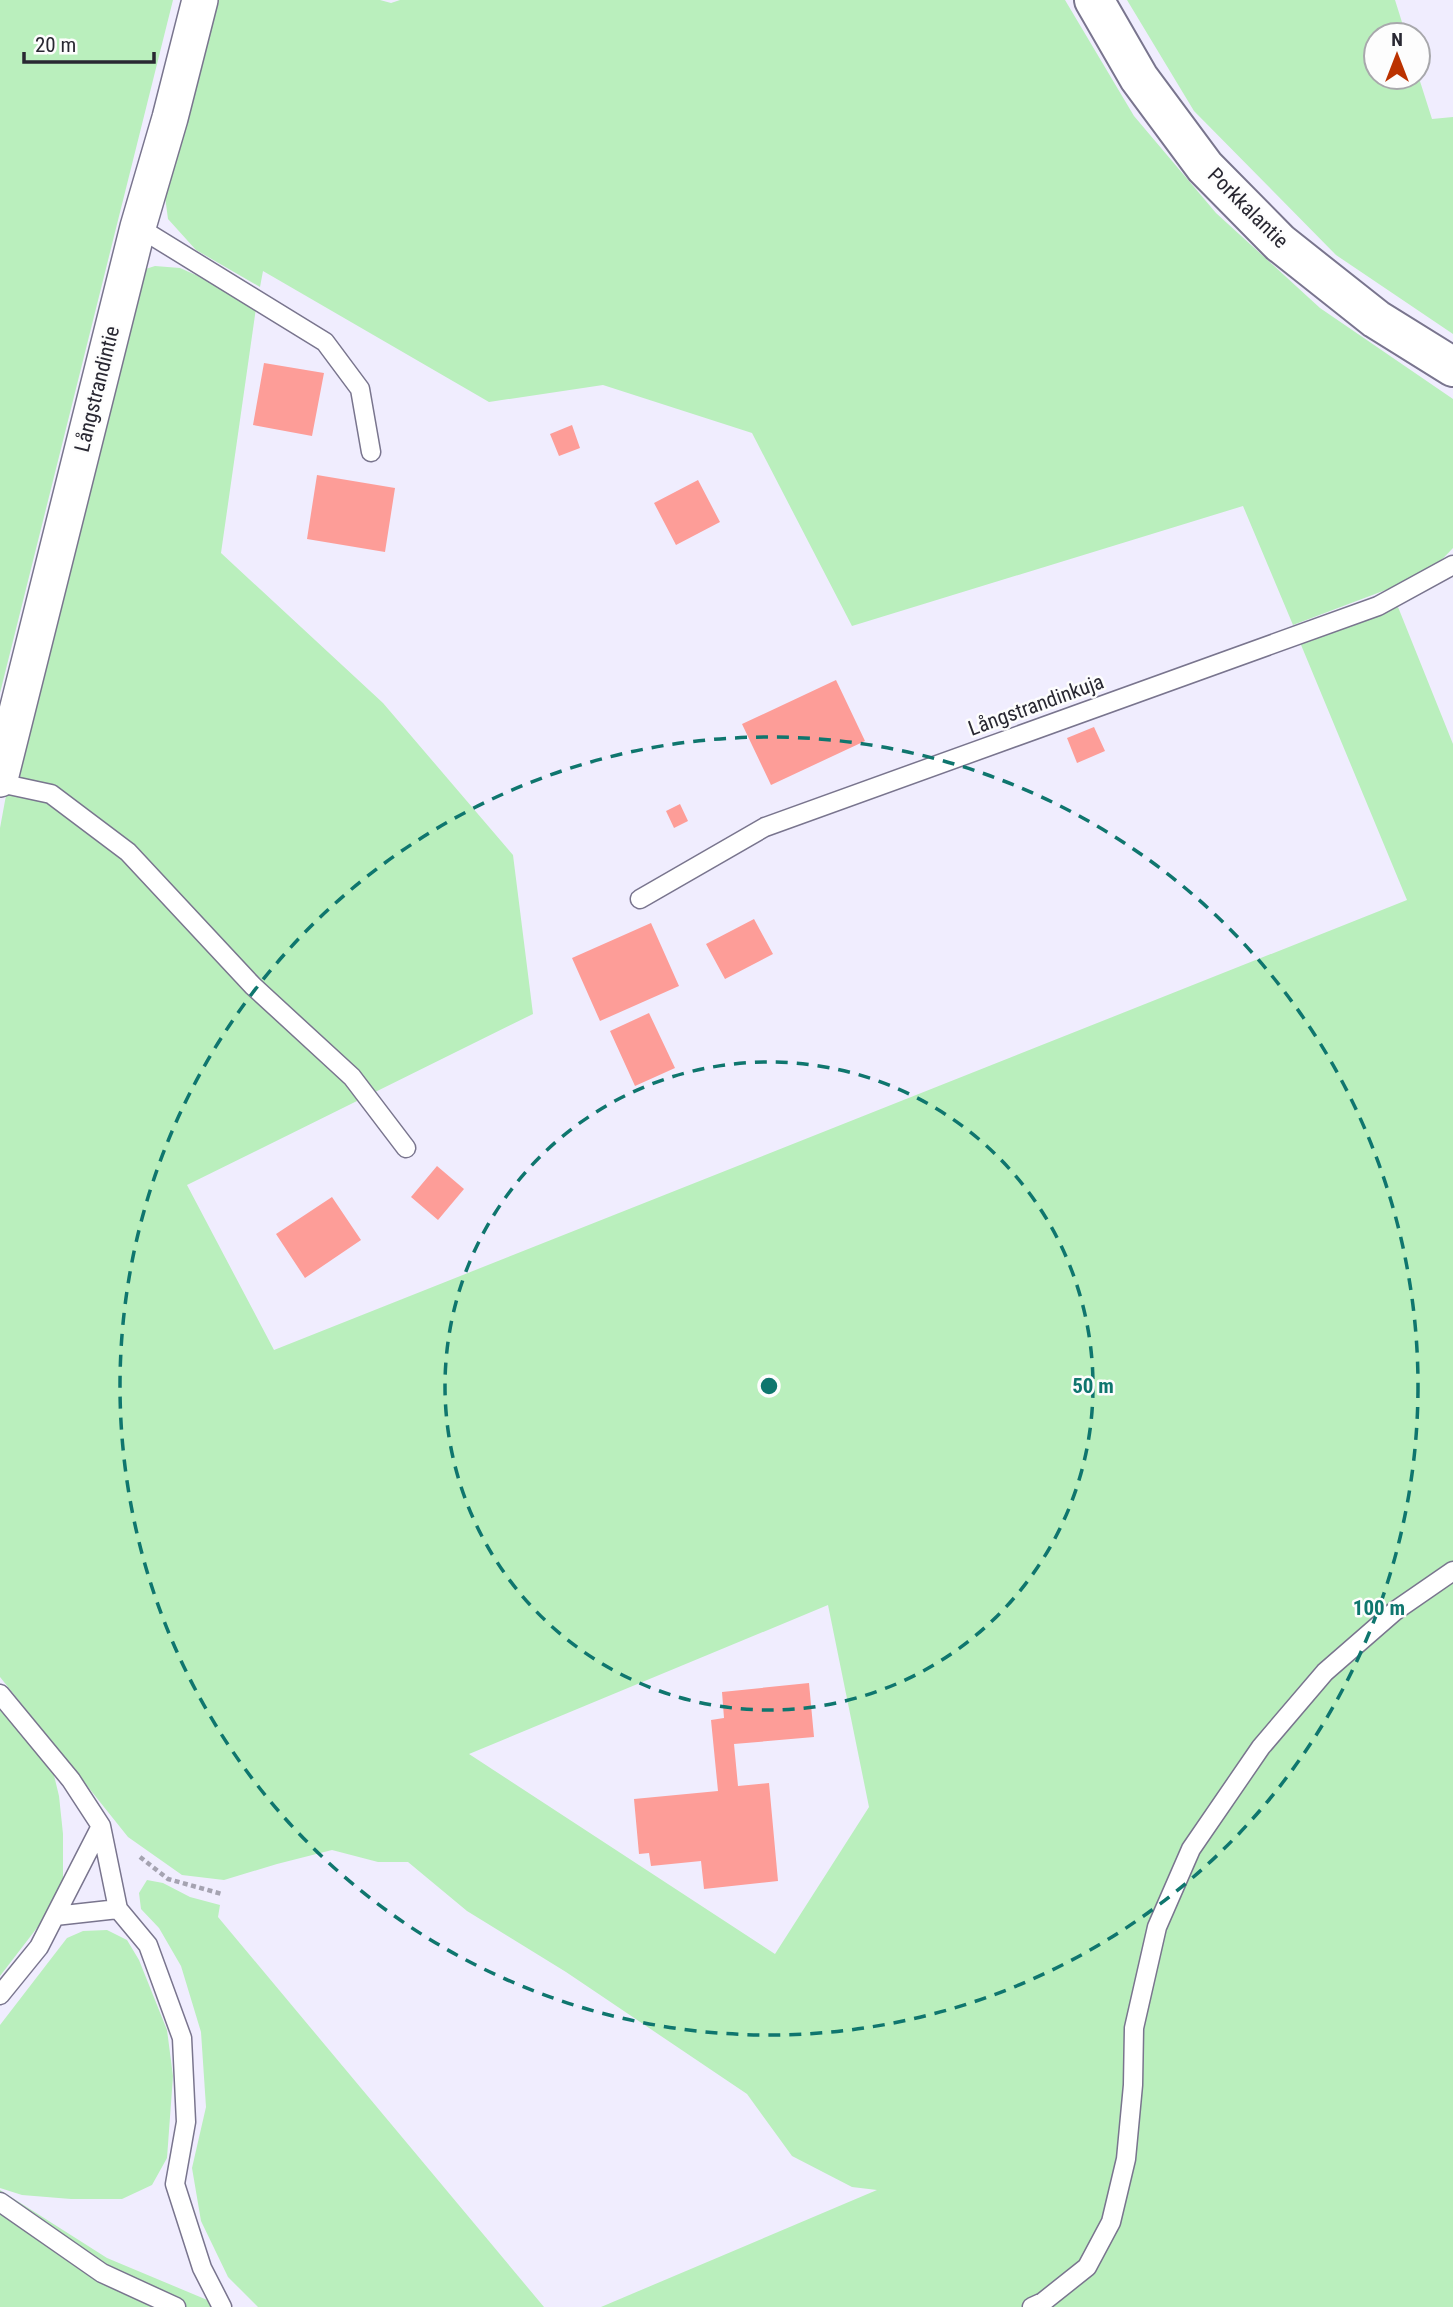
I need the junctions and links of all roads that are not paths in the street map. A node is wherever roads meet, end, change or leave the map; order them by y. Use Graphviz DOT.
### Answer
graph roads {
  1 [pos="200,0"];
  2 [pos="1094,0"];
  3 [pos="138,227"];
  4 [pos="1453,366"];
  5 [pos="370,452"];
  6 [pos="1453,565"];
  7 [pos="0,781"];
  8 [pos="640,899"];
  9 [pos="406,1148"];
  10 [pos="1453,1571"];
  11 [pos="0,1694"];
  12 [pos="101,1826"];
  13 [pos="118,1909"];
  14 [pos="55,1916"];
  15 [pos="0,1995"];
  16 [pos="0,2202"];
  17 [pos="176,2307"];
  18 [pos="222,2307"];
  19 [pos="1032,2307"];
  1 -- 3 [label="street, Långstrandintie"];
  2 -- 4 [label="street, Porkkalantie"];
  3 -- 5 [label="lane"];
  3 -- 7 [label="street, Långstrandintie"];
  6 -- 8 [label="lane, Långstrandinkuja"];
  7 -- 9 [label="lane"];
  10 -- 19 [label="lane"];
  11 -- 12 [label="lane"];
  12 -- 13 [label="lane"];
  12 -- 14 [label="lane"];
  13 -- 14 [label="lane"];
  13 -- 18 [label="lane"];
  14 -- 15 [label="lane"];
  16 -- 17 [label="lane"];
}
